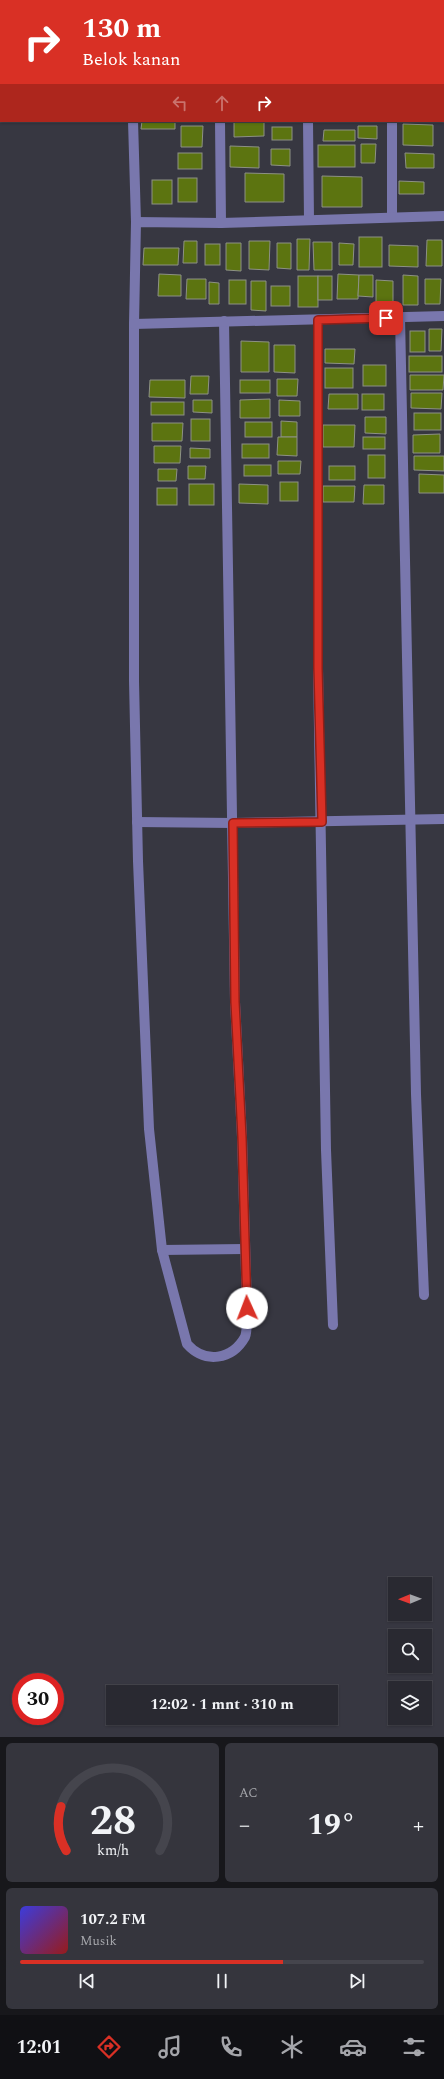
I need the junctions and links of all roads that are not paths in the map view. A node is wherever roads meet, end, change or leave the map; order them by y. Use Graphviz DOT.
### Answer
graph roads {
  1 [pos="133,122"];
  2 [pos="220,122"];
  3 [pos="308,122"];
  4 [pos="392,122"];
  5 [pos="444,216"];
  6 [pos="392,217"];
  7 [pos="309,220"];
  8 [pos="136,222"];
  9 [pos="221,223"];
  10 [pos="444,316"];
  11 [pos="400,317"];
  12 [pos="318,320"];
  13 [pos="224,321"];
  14 [pos="134,324"];
  15 [pos="444,819"];
  16 [pos="411,820"];
  17 [pos="137,822"];
  18 [pos="322,822"];
  19 [pos="233,823"];
  20 [pos="244,1249"];
  21 [pos="162,1250"];
  22 [pos="424,1295"];
  23 [pos="333,1325"];
  1 -- 8 [label="street"];
  2 -- 9 [label="street"];
  3 -- 7 [label="street"];
  4 -- 6 [label="street"];
  5 -- 6 [label="street"];
  6 -- 7 [label="street"];
  7 -- 9 [label="street"];
  8 -- 9 [label="street"];
  8 -- 14 [label="street"];
  10 -- 11 [label="street"];
  11 -- 12 [label="street"];
  11 -- 16 [label="street"];
  12 -- 13 [label="street"];
  12 -- 18 [label="street"];
  13 -- 14 [label="street"];
  13 -- 19 [label="street"];
  14 -- 17 [label="street"];
  15 -- 16 [label="street"];
  16 -- 18 [label="street"];
  16 -- 22 [label="street"];
  17 -- 19 [label="street"];
  17 -- 21 [label="street"];
  18 -- 19 [label="street"];
  18 -- 23 [label="street"];
  19 -- 20 [label="street"];
  20 -- 21 [label="street"];
  20 -- 21 [label="street"];
}
